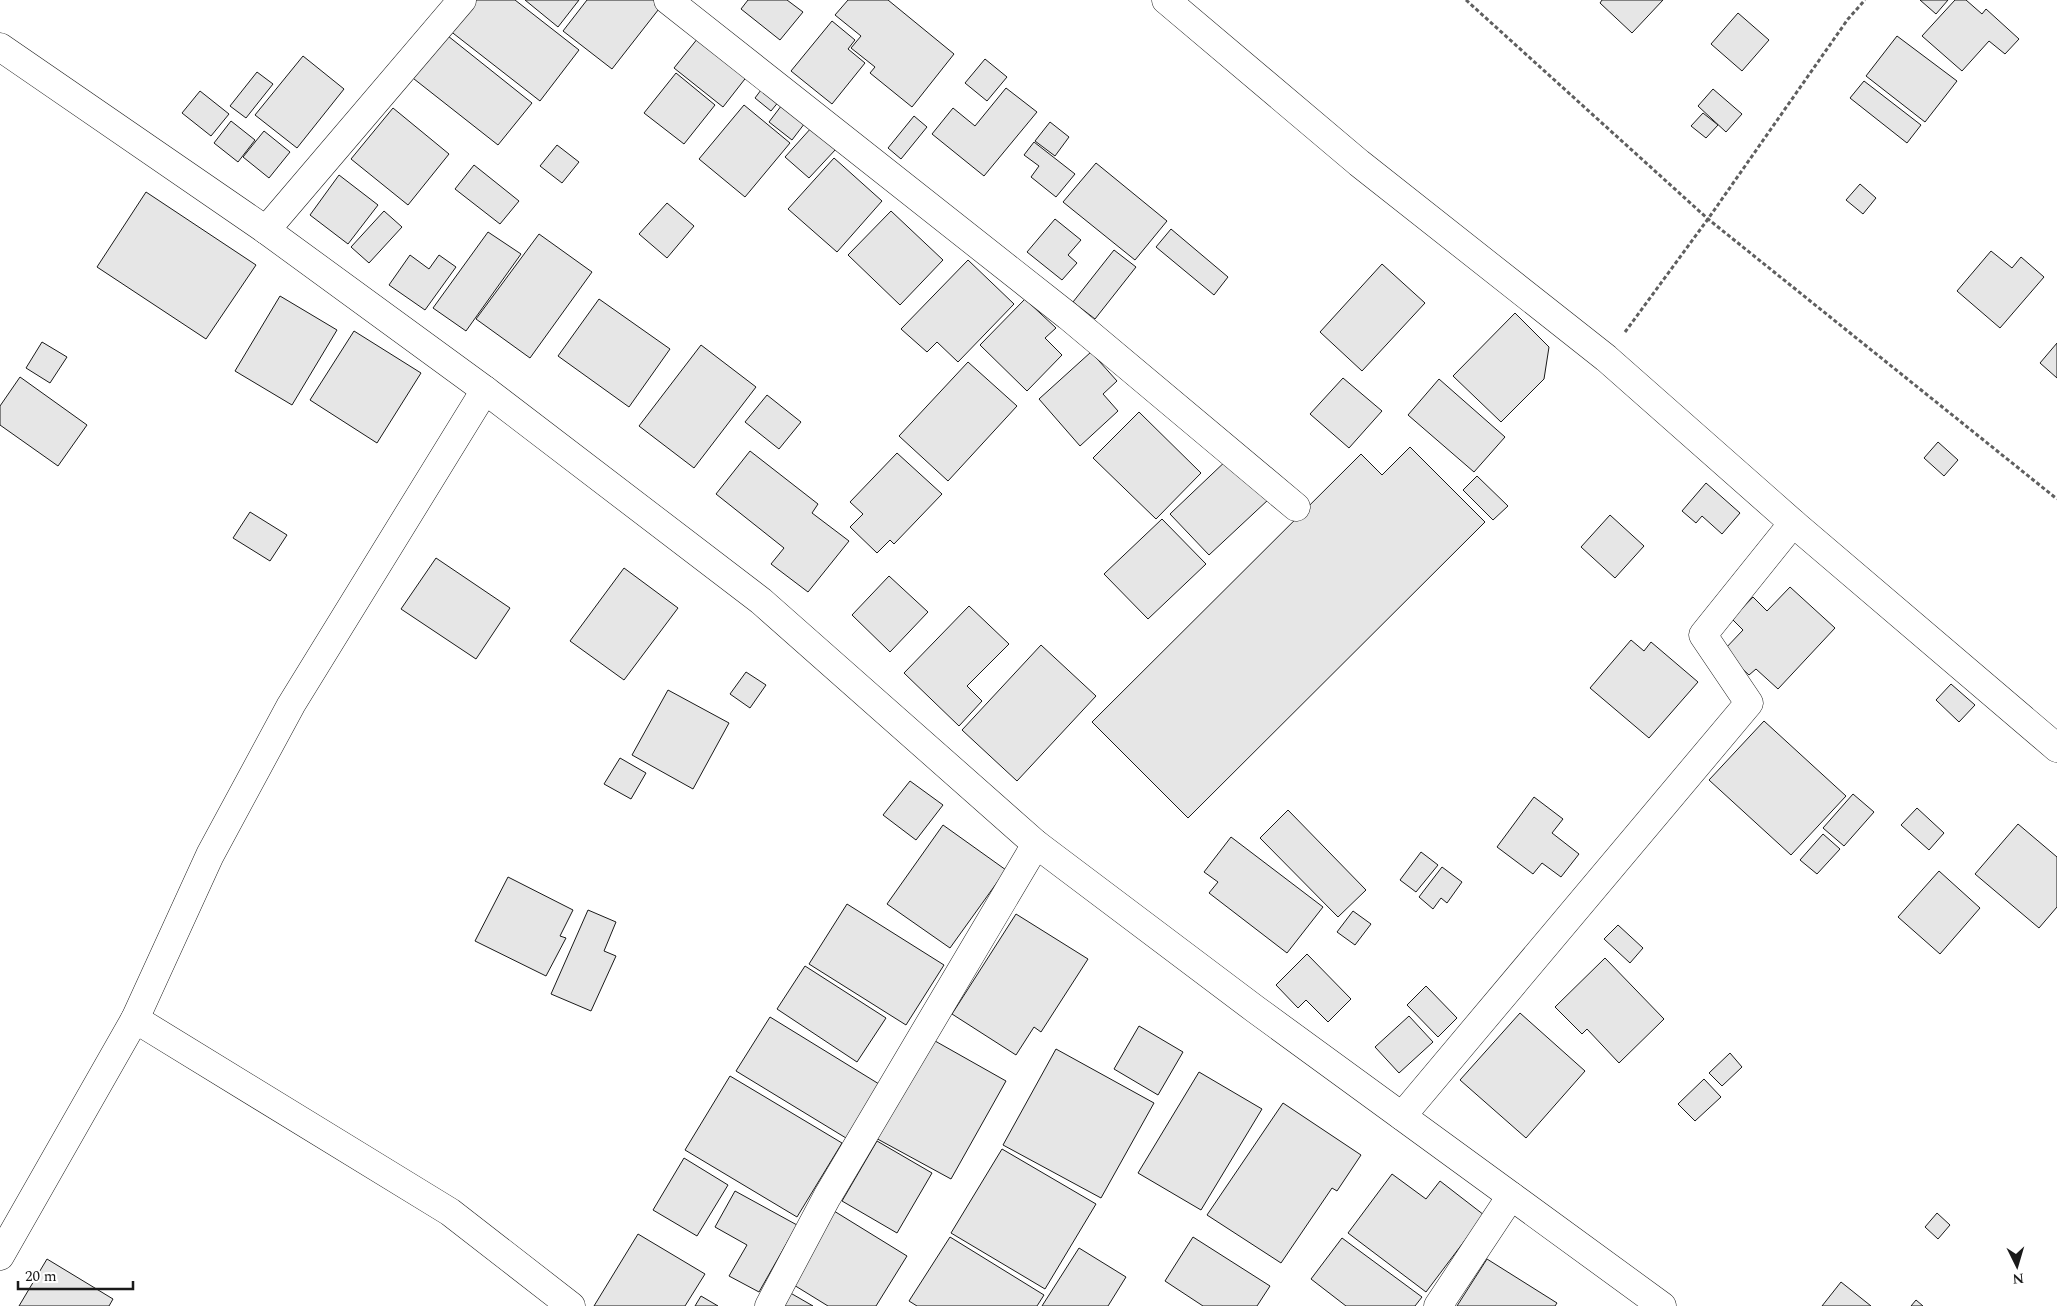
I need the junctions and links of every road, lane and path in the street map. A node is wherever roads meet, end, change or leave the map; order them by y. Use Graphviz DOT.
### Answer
graph roads {
  1 [pos="462,0"];
  2 [pos="668,0"];
  3 [pos="1166,0"];
  4 [pos="1466,0"];
  5 [pos="1865,0"];
  6 [pos="0,47"];
  7 [pos="1708,219"];
  8 [pos="266,230"];
  9 [pos="1606,358"];
  10 [pos="485,390"];
  11 [pos="2057,499"];
  12 [pos="1296,508"];
  13 [pos="1793,523"];
  14 [pos="2057,748"];
  15 [pos="1036,844"];
  16 [pos="135,1019"];
  17 [pos="1402,1116"];
  18 [pos="1511,1196"];
  19 [pos="0,1256"];
  20 [pos="571,1306"];
  21 [pos="769,1306"];
  22 [pos="1438,1306"];
  23 [pos="1662,1306"];
  1 -- 8 [label="street"];
  2 -- 12 [label="street"];
  3 -- 9 [label="street"];
  4 -- 7 [label="path"];
  5 -- 7 [label="path"];
  6 -- 8 [label="street"];
  7 -- 9 [label="path"];
  7 -- 11 [label="path"];
  8 -- 10 [label="street"];
  9 -- 13 [label="street"];
  10 -- 15 [label="street"];
  10 -- 16 [label="street"];
  13 -- 14 [label="street"];
  13 -- 17 [label="street"];
  15 -- 17 [label="street"];
  15 -- 21 [label="street"];
  16 -- 19 [label="street"];
  16 -- 20 [label="street"];
  17 -- 18 [label="street"];
  18 -- 22 [label="street"];
  18 -- 23 [label="street"];
}
